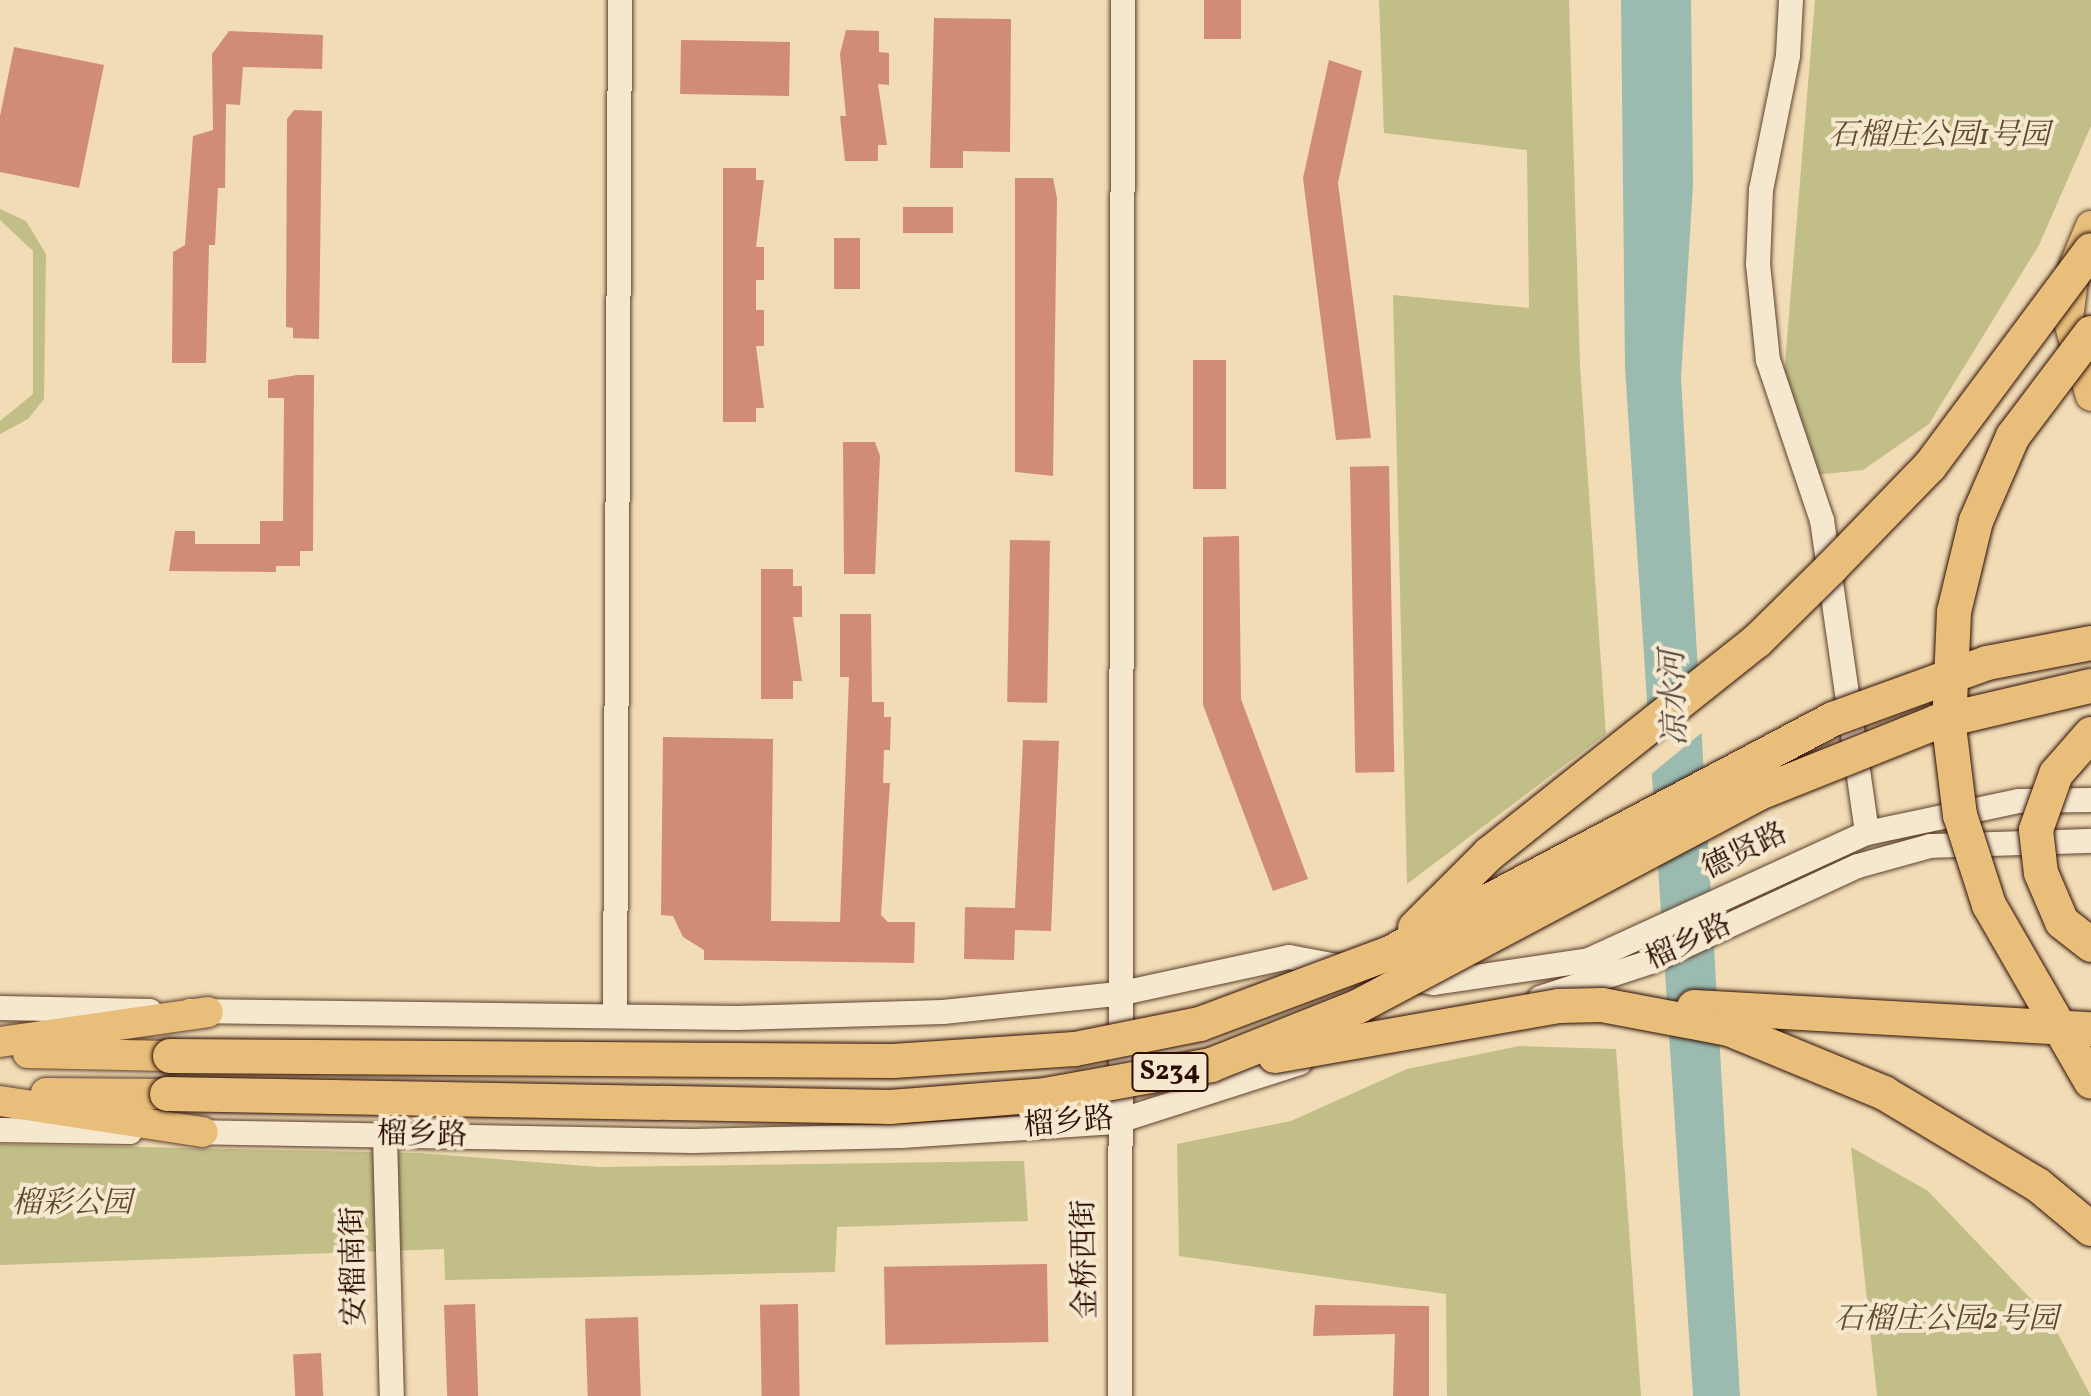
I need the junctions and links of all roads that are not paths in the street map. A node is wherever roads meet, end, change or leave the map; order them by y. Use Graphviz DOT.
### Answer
graph roads {
  1 [pos="620,0"];
  2 [pos="1123,0"];
  3 [pos="1791,0"];
  4 [pos="2091,226"];
  5 [pos="2091,250"];
  6 [pos="2091,333"];
  7 [pos="2091,396"];
  8 [pos="2091,643"];
  9 [pos="2091,686"];
  10 [pos="2091,734"];
  11 [pos="2091,800"];
  12 [pos="1867,833"];
  13 [pos="2091,841"];
  14 [pos="2091,945"];
  15 [pos="1390,953"];
  16 [pos="1607,990"];
  17 [pos="1118,994"];
  18 [pos="0,1008"];
  19 [pos="208,1012"];
  20 [pos="615,1016"];
  21 [pos="2091,1029"];
  22 [pos="0,1042"];
  23 [pos="0,1052"];
  24 [pos="170,1056"];
  25 [pos="1211,1065"];
  26 [pos="2091,1082"];
  27 [pos="0,1093"];
  28 [pos="167,1094"];
  29 [pos="0,1101"];
  30 [pos="1116,1122"];
  31 [pos="0,1130"];
  32 [pos="203,1132"];
  33 [pos="385,1136"];
  34 [pos="2091,1229"];
  35 [pos="392,1396"];
  36 [pos="1120,1396"];
  1 -- 20 [label="street"];
  2 -- 17 [label="street, 金桥西街"];
  3 -- 12 [label="street"];
  4 -- 7 [label="main road"];
  5 -- 15 [label="highway, bridge"];
  6 -- 26 [label="highway, bridge"];
  8 -- 15 [label="highway, S234, bridge"];
  9 -- 25 [label="highway, 榴乡路 / S234, bridge"];
  10 -- 14 [label="highway, bridge"];
  11 -- 12 [label="street, 德贤路"];
  12 -- 17 [label="street, 德贤路"];
  13 -- 16 [label="street, 榴乡路"];
  15 -- 24 [label="highway, S234, bridge"];
  16 -- 21 [label="highway, bridge"];
  16 -- 25 [label="highway, bridge"];
  16 -- 30 [label="street, 榴乡路"];
  16 -- 34 [label="highway, bridge"];
  17 -- 20 [label="street"];
  17 -- 30 [label="street, 金桥西街"];
  18 -- 19 [label="street"];
  19 -- 20 [label="street"];
  19 -- 22 [label="main road"];
  23 -- 24 [label="main road"];
  25 -- 28 [label="highway, 榴乡路 / S234, bridge"];
  27 -- 28 [label="main road, 榴乡路"];
  29 -- 32 [label="main road"];
  30 -- 33 [label="street, 榴乡路"];
  30 -- 36 [label="street, 金桥西街"];
  31 -- 32 [label="street, 榴乡路"];
  32 -- 33 [label="street, 榴乡路"];
  33 -- 35 [label="street, 安榴南街"];
}
